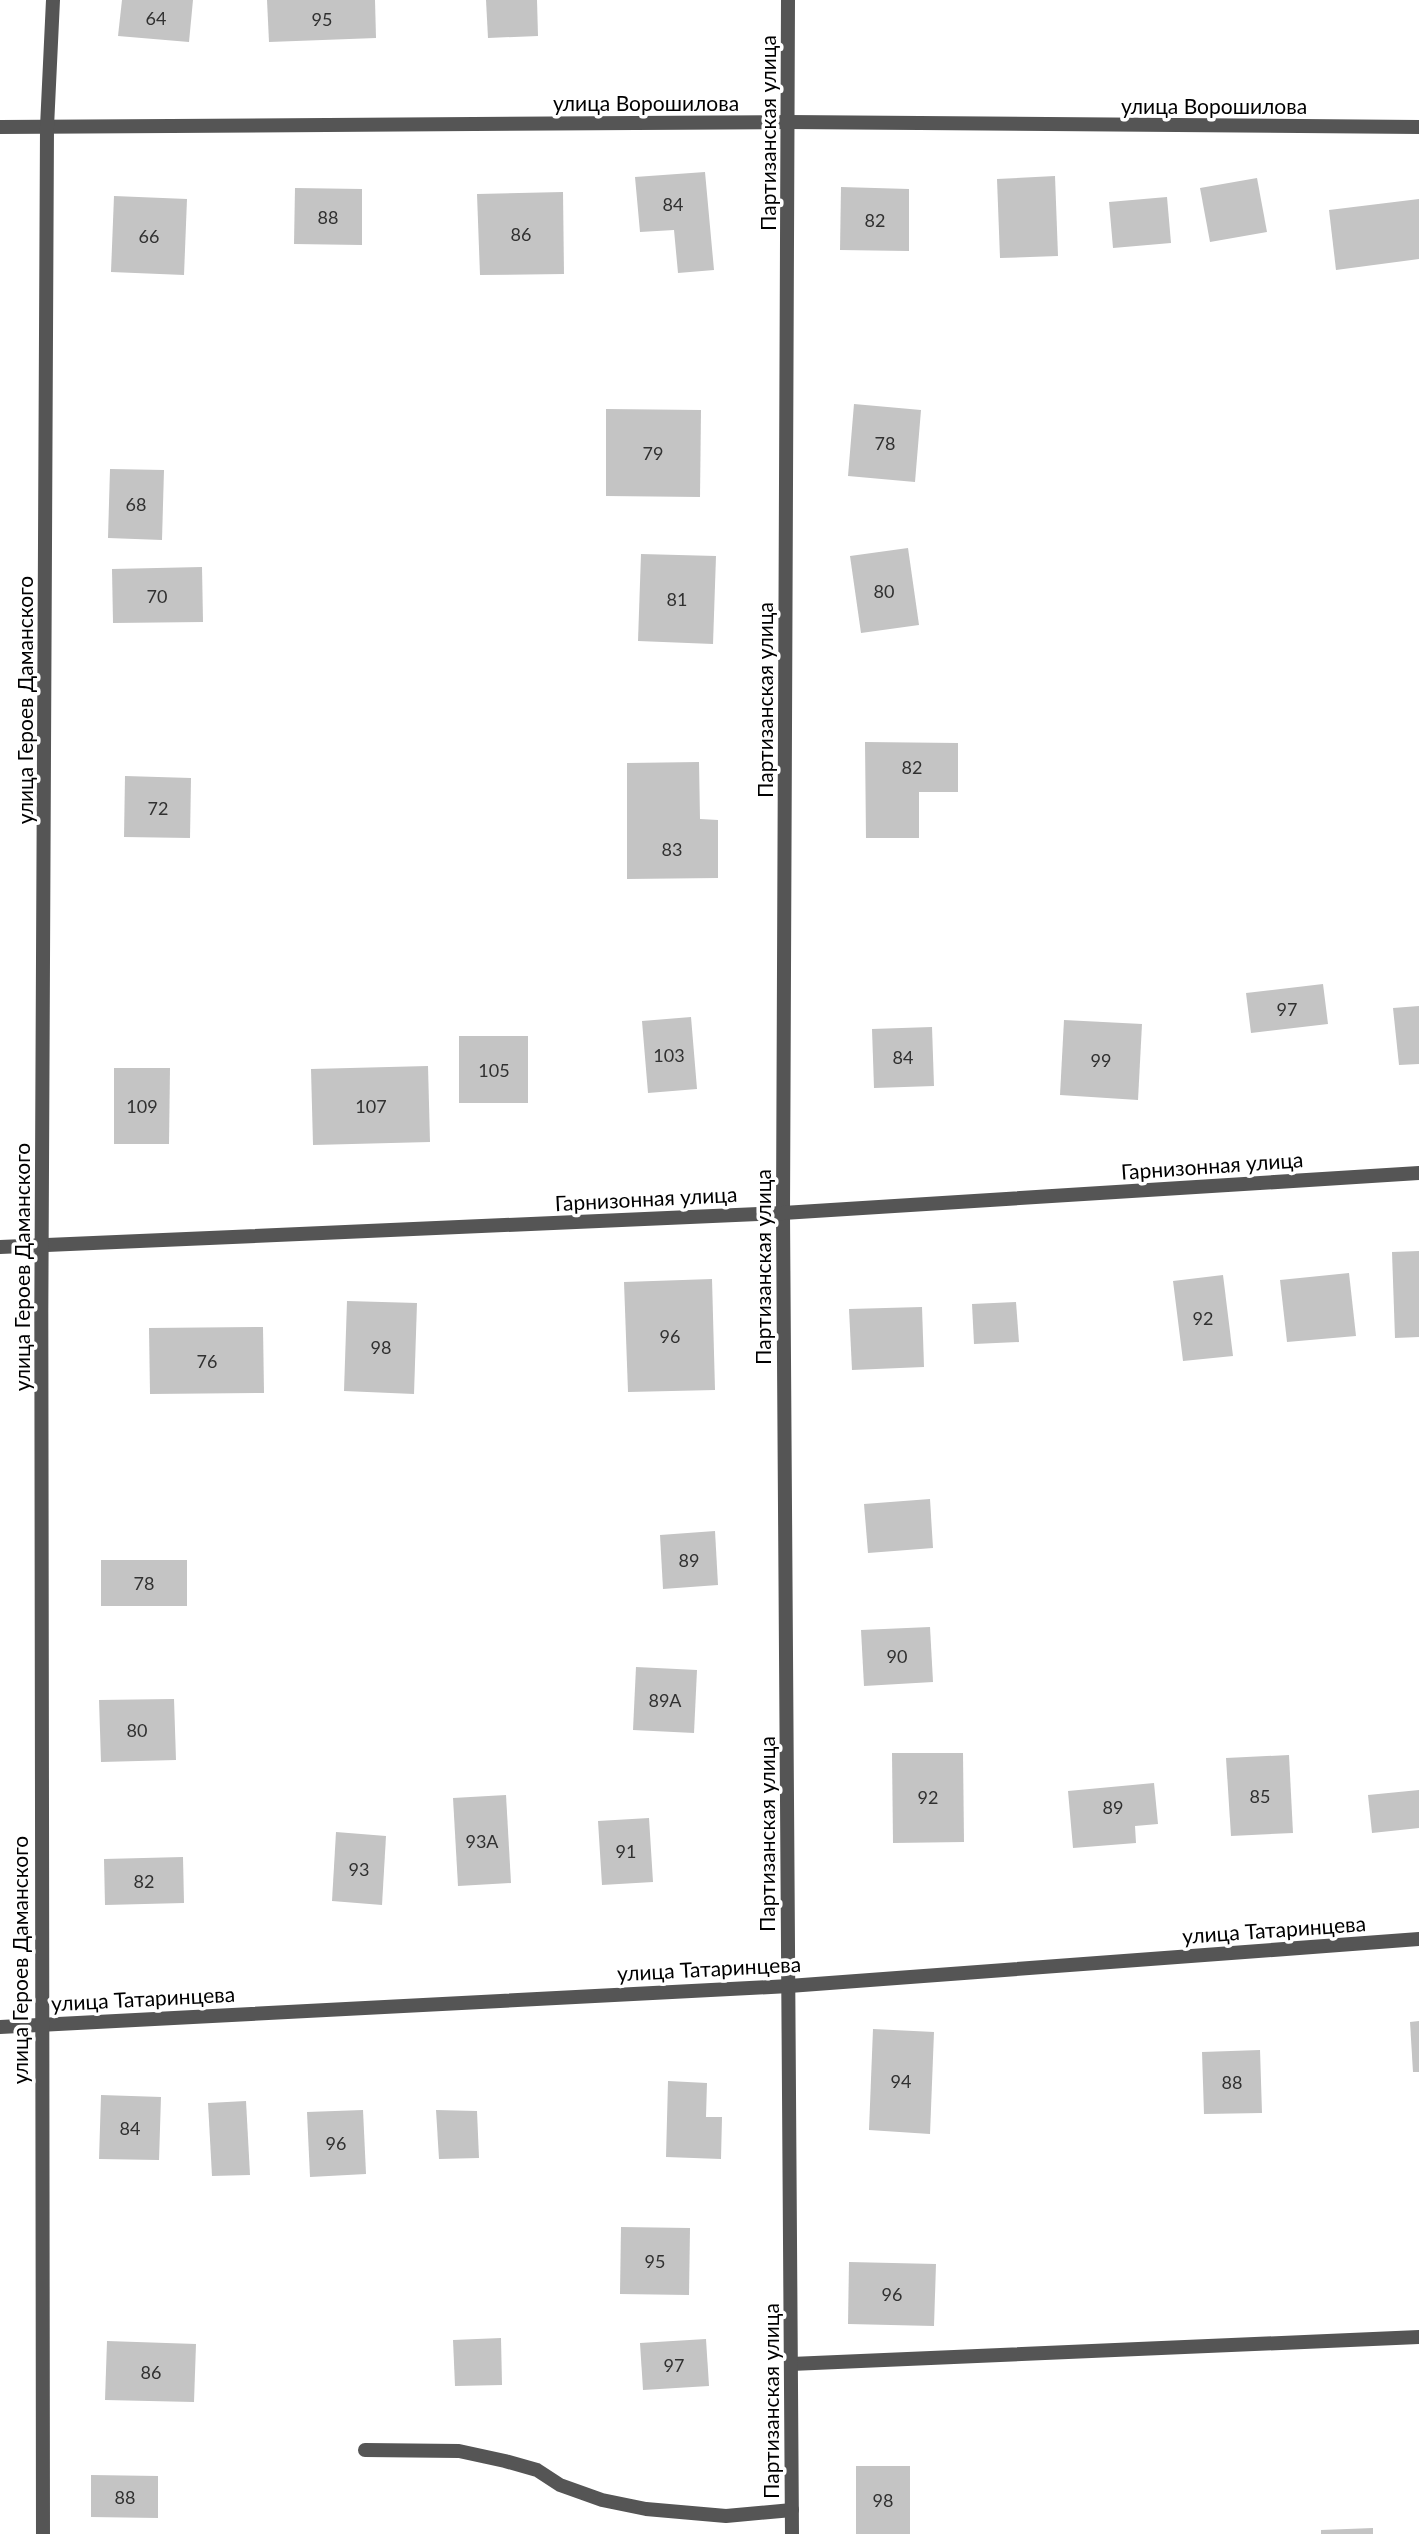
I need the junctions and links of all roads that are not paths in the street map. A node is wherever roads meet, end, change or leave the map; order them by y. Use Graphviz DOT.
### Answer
graph roads {
  1 [pos="53,0"];
  2 [pos="788,0"];
  3 [pos="788,122"];
  4 [pos="0,127"];
  5 [pos="47,127"];
  6 [pos="1419,127"];
  7 [pos="1419,1173"];
  8 [pos="783,1213"];
  9 [pos="42,1245"];
  10 [pos="0,1247"];
  11 [pos="1419,1939"];
  12 [pos="789,1986"];
  13 [pos="39,2024"];
  14 [pos="0,2027"];
  15 [pos="1419,2337"];
  16 [pos="791,2364"];
  17 [pos="365,2450"];
  18 [pos="792,2510"];
  19 [pos="43,2534"];
  20 [pos="792,2534"];
  1 -- 5 [label="street, улица Героев Даманского"];
  2 -- 3 [label="street, Партизанская улица"];
  3 -- 5 [label="street, улица Ворошилова"];
  3 -- 6 [label="street, улица Ворошилова"];
  3 -- 8 [label="street, Партизанская улица"];
  4 -- 5 [label="street, улица Ворошилова"];
  5 -- 9 [label="street, улица Героев Даманского"];
  7 -- 8 [label="street, Гарнизонная улица"];
  8 -- 9 [label="street, Гарнизонная улица"];
  8 -- 12 [label="street, Партизанская улица"];
  9 -- 10 [label="street, Гарнизонная улица"];
  9 -- 13 [label="street, улица Героев Даманского"];
  11 -- 12 [label="street, улица Татаринцева"];
  12 -- 13 [label="street, улица Татаринцева"];
  12 -- 16 [label="street, Партизанская улица"];
  13 -- 14 [label="street, улица Татаринцева"];
  13 -- 19 [label="street, улица Героев Даманского"];
  15 -- 16 [label="street"];
  16 -- 18 [label="street, Партизанская улица"];
  17 -- 18 [label="street"];
  18 -- 20 [label="street, Партизанская улица"];
}
